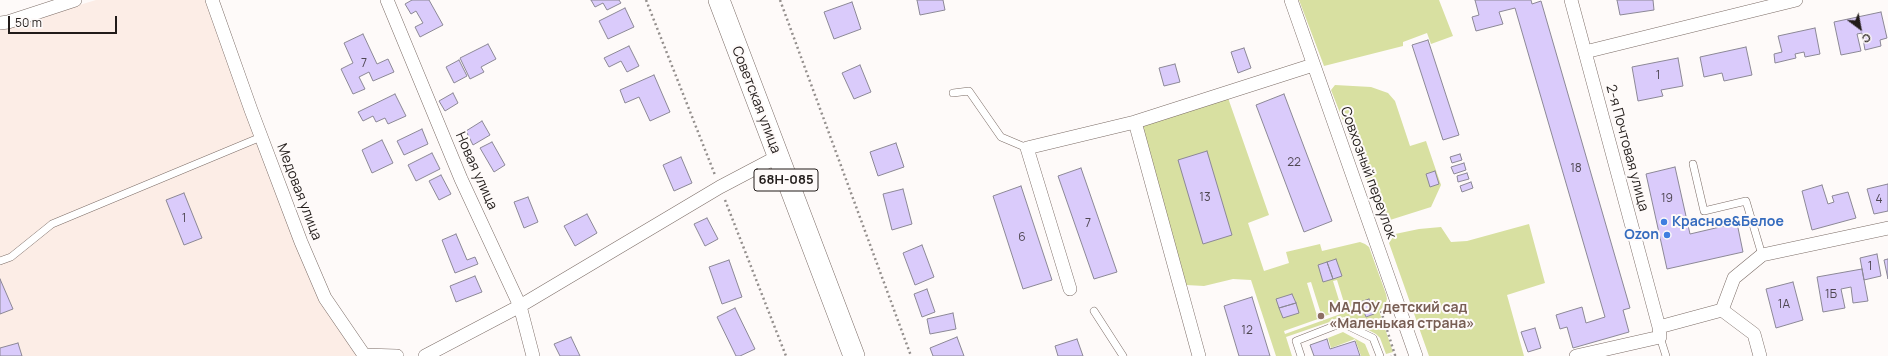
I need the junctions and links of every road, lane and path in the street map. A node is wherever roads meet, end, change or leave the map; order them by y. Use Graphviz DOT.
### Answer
graph roads {
  1 [pos="75,0"];
  2 [pos="212,0"];
  3 [pos="387,0"];
  4 [pos="780,0"];
  5 [pos="1291,0"];
  6 [pos="1572,0"];
  7 [pos="1796,0"];
  8 [pos="719,2"];
  9 [pos="0,23"];
  10 [pos="1585,52"];
  11 [pos="1313,65"];
  12 [pos="953,92"];
  13 [pos="1135,122"];
  14 [pos="261,138"];
  15 [pos="1027,148"];
  16 [pos="777,157"];
  17 [pos="1693,164"];
  18 [pos="1888,228"];
  19 [pos="1762,255"];
  20 [pos="0,261"];
  21 [pos="1070,289"];
  22 [pos="520,306"];
  23 [pos="1722,310"];
  24 [pos="1094,311"];
  25 [pos="1381,311"];
  26 [pos="1660,332"];
  27 [pos="382,356"];
  28 [pos="397,356"];
  29 [pos="425,356"];
  30 [pos="533,356"];
  31 [pos="854,356"];
  32 [pos="911,356"];
  33 [pos="1123,356"];
  34 [pos="1199,356"];
  35 [pos="1301,356"];
  36 [pos="1380,356"];
  37 [pos="1391,356"];
  38 [pos="1416,356"];
  39 [pos="1576,356"];
  40 [pos="1666,356"];
  41 [pos="1760,356"];
  1 -- 9 [label="street"];
  2 -- 14 [label="street, Медовая улица"];
  3 -- 22 [label="street, Новая улица"];
  4 -- 32 [label="path"];
  5 -- 11 [label="street, Совхозный переулок"];
  6 -- 10 [label="street, 2-я Почтовая улица"];
  7 -- 10 [label="street"];
  8 -- 16 [label="main road, Советская улица / 68Н-085"];
  10 -- 26 [label="street, 2-я Почтовая улица"];
  11 -- 13 [label="street"];
  11 -- 38 [label="street, Совхозный переулок"];
  12 -- 15 [label="lane"];
  13 -- 15 [label="street"];
  13 -- 34 [label="street"];
  14 -- 20 [label="lane"];
  14 -- 27 [label="street, Медовая улица"];
  15 -- 21 [label="street"];
  16 -- 22 [label="street"];
  16 -- 31 [label="main road, Советская улица / 68Н-085"];
  17 -- 19 [label="lane"];
  18 -- 19 [label="street"];
  19 -- 23 [label="street"];
  22 -- 29 [label="street"];
  22 -- 30 [label="street, Новая улица"];
  23 -- 26 [label="street"];
  23 -- 41 [label="street"];
  24 -- 33 [label="lane"];
  25 -- 37 [label="path"];
  26 -- 39 [label="street"];
  26 -- 40 [label="lane"];
  27 -- 28 [label="street, Медовая улица"];
  35 -- 36 [label="lane"];
}
